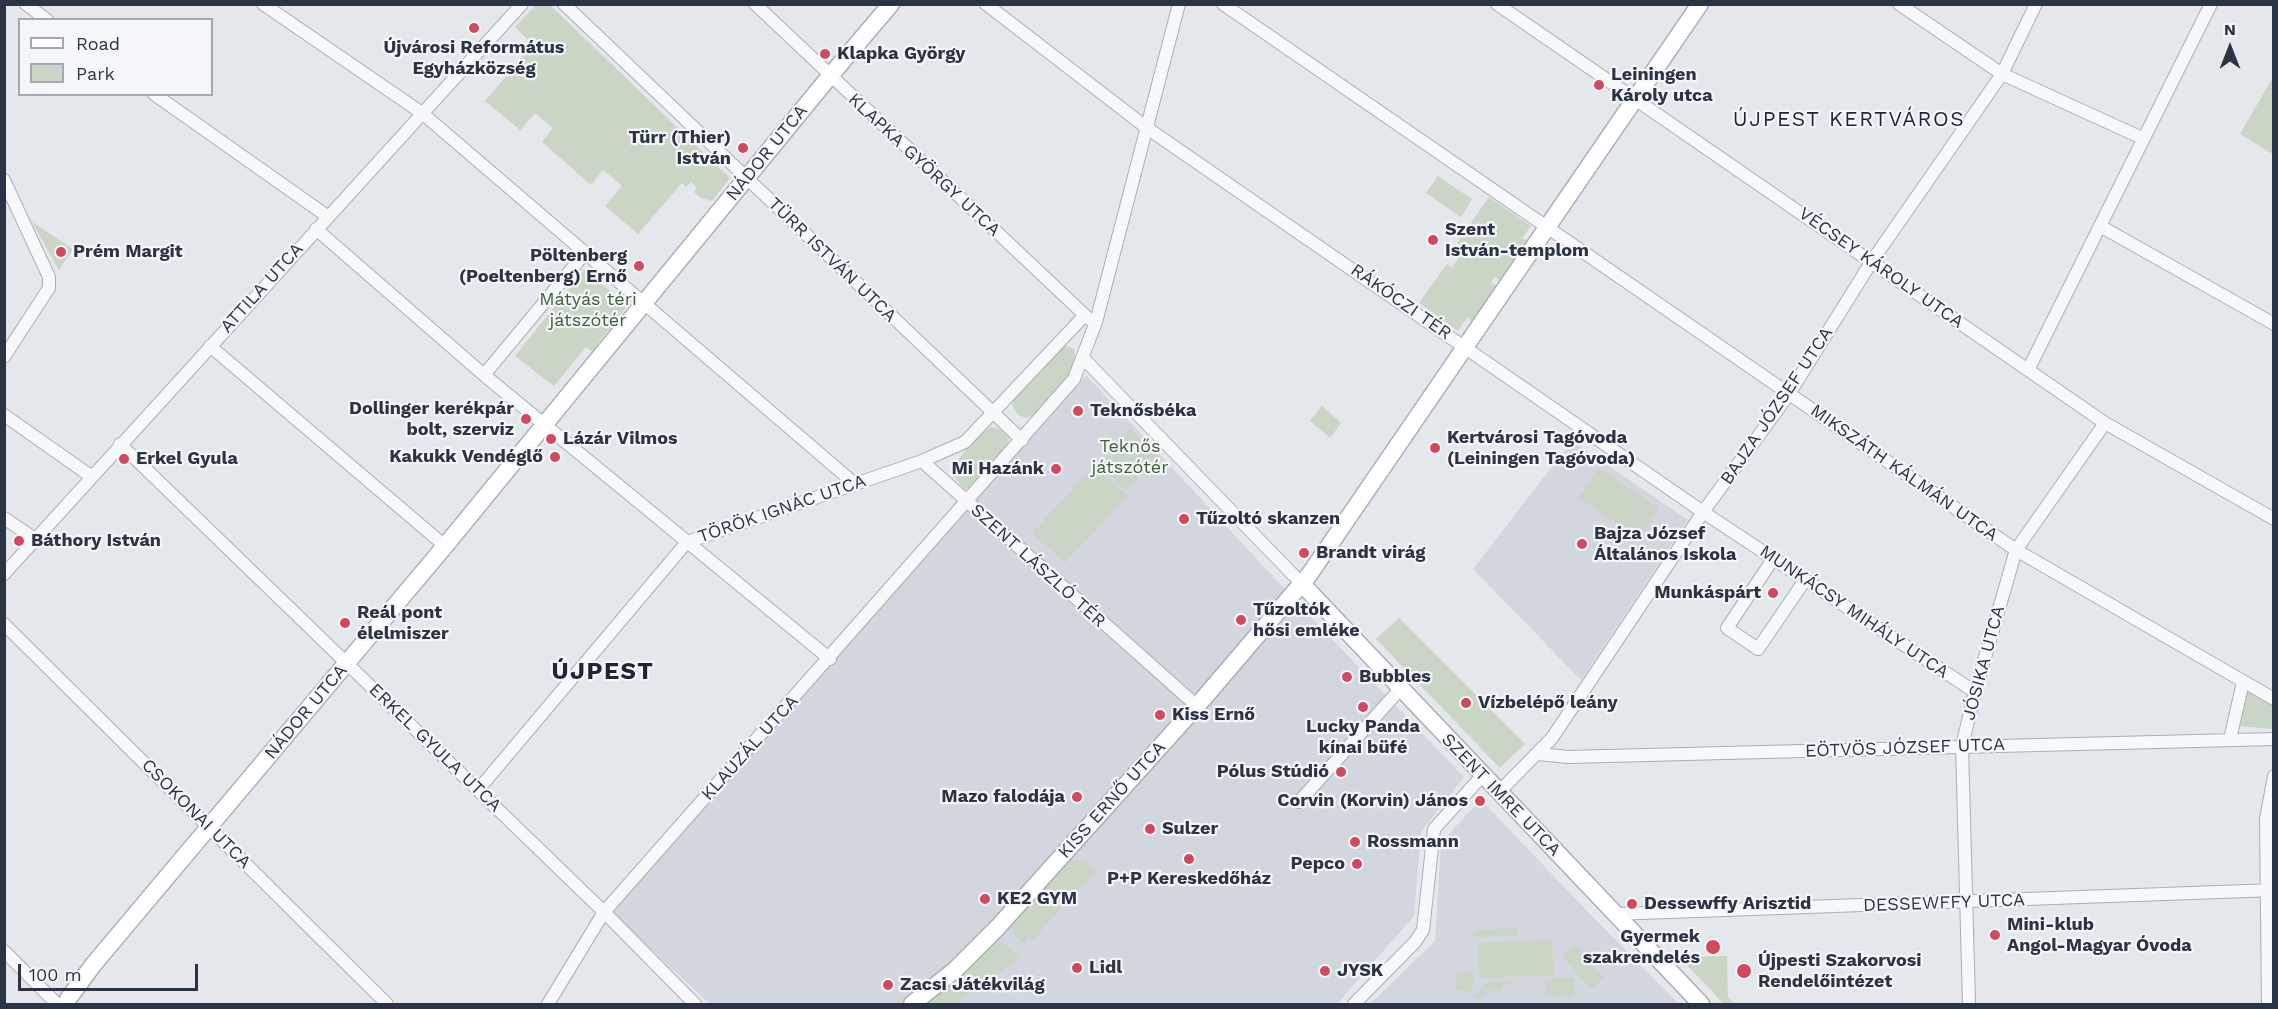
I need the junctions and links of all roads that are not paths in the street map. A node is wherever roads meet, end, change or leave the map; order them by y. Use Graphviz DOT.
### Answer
graph roads {
  1 [pos="26,4"];
  2 [pos="263,4"];
  3 [pos="522,4"];
  4 [pos="564,4"];
  5 [pos="755,4"];
  6 [pos="891,4"];
  7 [pos="986,4"];
  8 [pos="1179,4"];
  9 [pos="1223,4"];
  10 [pos="1497,4"];
  11 [pos="1700,4"];
  12 [pos="1899,4"];
  13 [pos="2036,4"];
  14 [pos="2211,4"];
  15 [pos="44,18"];
  16 [pos="2002,74"];
  17 [pos="830,76"];
  18 [pos="157,96"];
  19 [pos="1634,99"];
  20 [pos="422,113"];
  21 [pos="1148,128"];
  22 [pos="2142,138"];
  23 [pos="746,179"];
  24 [pos="4,180"];
  25 [pos="327,216"];
  26 [pos="2100,226"];
  27 [pos="1548,227"];
  28 [pos="316,229"];
  29 [pos="585,253"];
  30 [pos="1872,261"];
  31 [pos="644,304"];
  32 [pos="1090,319"];
  33 [pos="2274,324"];
  34 [pos="210,346"];
  35 [pos="1467,349"];
  36 [pos="4,357"];
  37 [pos="1083,358"];
  38 [pos="2028,370"];
  39 [pos="484,375"];
  40 [pos="1789,393"];
  41 [pos="992,413"];
  42 [pos="4,415"];
  43 [pos="2105,423"];
  44 [pos="545,425"];
  45 [pos="1022,440"];
  46 [pos="120,444"];
  47 [pos="922,461"];
  48 [pos="92,477"];
  49 [pos="855,484"];
  50 [pos="966,502"];
  51 [pos="1703,512"];
  52 [pos="4,518"];
  53 [pos="2274,519"];
  54 [pos="35,539"];
  55 [pos="687,542"];
  56 [pos="445,546"];
  57 [pos="2016,550"];
  58 [pos="1773,559"];
  59 [pos="4,574"];
  60 [pos="1805,580"];
  61 [pos="1302,584"];
  62 [pos="4,624"];
  63 [pos="830,659"];
  64 [pos="347,663"];
  65 [pos="2243,682"];
  66 [pos="1401,688"];
  67 [pos="1975,692"];
  68 [pos="2274,699"];
  69 [pos="1197,706"];
  70 [pos="2230,739"];
  71 [pos="2274,739"];
  72 [pos="1962,746"];
  73 [pos="1538,754"];
  74 [pos="1482,776"];
  75 [pos="2274,776"];
  76 [pos="478,790"];
  77 [pos="1498,793"];
  78 [pos="1299,802"];
  79 [pos="209,826"];
  80 [pos="2269,890"];
  81 [pos="1966,903"];
  82 [pos="604,912"];
  83 [pos="1614,914"];
  84 [pos="4,951"];
  85 [pos="64,1003"];
  86 [pos="387,1005"];
  87 [pos="548,1005"];
  88 [pos="695,1005"];
  89 [pos="912,1005"];
  90 [pos="1354,1005"];
  91 [pos="1701,1005"];
  92 [pos="1969,1005"];
  93 [pos="2268,1005"];
  1 -- 15 [label="street"];
  2 -- 20 [label="street"];
  3 -- 20 [label="street, ATTILA UTCA"];
  4 -- 23 [label="street, TÜRR ISTVÁN UTCA"];
  5 -- 17 [label="street, KLAPKA GYÖRGY UTCA"];
  6 -- 17 [label="street, NÁDOR UTCA"];
  7 -- 21 [label="street"];
  8 -- 21 [label="street, SZENT LÁSZLÓ TÉR"];
  9 -- 27 [label="street"];
  10 -- 19 [label="street, VÉCSEY KÁROLY UTCA"];
  11 -- 19 [label="street"];
  12 -- 16 [label="street"];
  13 -- 16 [label="street, BAJZA JÓZSEF UTCA"];
  14 -- 22 [label="street"];
  16 -- 22 [label="street"];
  16 -- 30 [label="street, BAJZA JÓZSEF UTCA"];
  17 -- 23 [label="street, NÁDOR UTCA"];
  17 -- 32 [label="street, KLAPKA GYÖRGY UTCA"];
  18 -- 25 [label="street"];
  19 -- 27 [label="street"];
  19 -- 30 [label="street, VÉCSEY KÁROLY UTCA"];
  20 -- 25 [label="street, ATTILA UTCA"];
  20 -- 29 [label="street"];
  21 -- 32 [label="street, SZENT LÁSZLÓ TÉR"];
  21 -- 35 [label="street, RÁKÓCZI TÉR"];
  22 -- 26 [label="street"];
  23 -- 31 [label="street, NÁDOR UTCA"];
  23 -- 41 [label="street, TÜRR ISTVÁN UTCA"];
  24 -- 36 [label="street"];
  25 -- 28 [label="street, ATTILA UTCA"];
  26 -- 33 [label="street"];
  26 -- 38 [label="street"];
  27 -- 35 [label="street, RÁKÓCZI TÉR"];
  27 -- 40 [label="street, MIKSZÁTH KÁLMÁN UTCA"];
  28 -- 34 [label="street, ATTILA UTCA"];
  28 -- 39 [label="street"];
  29 -- 31 [label="street"];
  29 -- 39 [label="street"];
  30 -- 38 [label="street, VÉCSEY KÁROLY UTCA"];
  30 -- 40 [label="street, BAJZA JÓZSEF UTCA"];
  31 -- 44 [label="street, NÁDOR UTCA"];
  31 -- 49 [label="street"];
  32 -- 37 [label="street, SZENT LÁSZLÓ TÉR"];
  32 -- 41 [label="street, SZENT LÁSZLÓ TÉR"];
  34 -- 46 [label="street, ATTILA UTCA"];
  34 -- 56 [label="street"];
  35 -- 51 [label="street, MUNKÁCSY MIHÁLY UTCA"];
  35 -- 61 [label="street"];
  37 -- 45 [label="street, SZENT LÁSZLÓ TÉR"];
  37 -- 61 [label="street"];
  38 -- 43 [label="street, VÉCSEY KÁROLY UTCA"];
  39 -- 44 [label="street"];
  40 -- 51 [label="street, BAJZA JÓZSEF UTCA"];
  40 -- 57 [label="street, MIKSZÁTH KÁLMÁN UTCA"];
  41 -- 45 [label="street, TÜRR ISTVÁN UTCA"];
  41 -- 47 [label="street, SZENT LÁSZLÓ TÉR"];
  42 -- 48 [label="street"];
  43 -- 53 [label="street, VÉCSEY KÁROLY UTCA"];
  43 -- 57 [label="street, JÓSIKA UTCA"];
  44 -- 55 [label="street"];
  44 -- 56 [label="street, NÁDOR UTCA"];
  45 -- 50 [label="street, SZENT LÁSZLÓ TÉR"];
  46 -- 48 [label="street, ATTILA UTCA"];
  46 -- 64 [label="street, ERKEL GYULA UTCA"];
  47 -- 49 [label="street, TÖRÖK IGNÁC UTCA"];
  47 -- 50 [label="street"];
  48 -- 54 [label="street, ATTILA UTCA"];
  49 -- 55 [label="street, TÖRÖK IGNÁC UTCA"];
  50 -- 63 [label="street, KLAUZÁL UTCA"];
  50 -- 69 [label="street, SZENT LÁSZLÓ TÉR"];
  51 -- 58 [label="street, MUNKÁCSY MIHÁLY UTCA"];
  51 -- 73 [label="street, BAJZA JÓZSEF UTCA"];
  52 -- 54 [label="street"];
  54 -- 59 [label="street, ATTILA UTCA"];
  55 -- 63 [label="street"];
  55 -- 76 [label="street, TÖRÖK IGNÁC UTCA"];
  56 -- 64 [label="street, NÁDOR UTCA"];
  57 -- 65 [label="street, MIKSZÁTH KÁLMÁN UTCA"];
  57 -- 67 [label="street, JÓSIKA UTCA"];
  58 -- 60 [label="street, MUNKÁCSY MIHÁLY UTCA"];
  58 -- 60 [label="street"];
  60 -- 67 [label="street, MUNKÁCSY MIHÁLY UTCA"];
  61 -- 66 [label="street, SZENT IMRE UTCA"];
  61 -- 69 [label="street, KISS ERNŐ UTCA"];
  62 -- 79 [label="street, CSOKONAI UTCA"];
  63 -- 82 [label="street, KLAUZÁL UTCA"];
  64 -- 76 [label="street, ERKEL GYULA UTCA"];
  64 -- 79 [label="street, NÁDOR UTCA"];
  65 -- 68 [label="street, MIKSZÁTH KÁLMÁN UTCA"];
  65 -- 70 [label="street"];
  66 -- 74 [label="street, SZENT IMRE UTCA"];
  66 -- 78 [label="street"];
  67 -- 72 [label="street, JÓSIKA UTCA"];
  69 -- 89 [label="street, KISS ERNŐ UTCA"];
  70 -- 71 [label="street, EÖTVÖS JÓZSEF UTCA"];
  70 -- 72 [label="street, EÖTVÖS JÓZSEF UTCA"];
  72 -- 73 [label="street, EÖTVÖS JÓZSEF UTCA"];
  72 -- 81 [label="street, JÓSIKA UTCA"];
  73 -- 77 [label="street, BAJZA JÓZSEF UTCA"];
  74 -- 77 [label="street, SZENT IMRE UTCA"];
  74 -- 90 [label="street"];
  75 -- 80 [label="street"];
  76 -- 82 [label="street, ERKEL GYULA UTCA"];
  77 -- 83 [label="street, SZENT IMRE UTCA"];
  79 -- 85 [label="street, NÁDOR UTCA"];
  79 -- 86 [label="street, CSOKONAI UTCA"];
  80 -- 81 [label="street, DESSEWFFY UTCA"];
  80 -- 93 [label="street"];
  81 -- 83 [label="street, DESSEWFFY UTCA"];
  81 -- 92 [label="street, JÓSIKA UTCA"];
  82 -- 87 [label="street, KLAUZÁL UTCA"];
  82 -- 88 [label="street, ERKEL GYULA UTCA"];
  83 -- 91 [label="street, SZENT IMRE UTCA"];
  84 -- 85 [label="street"];
}
